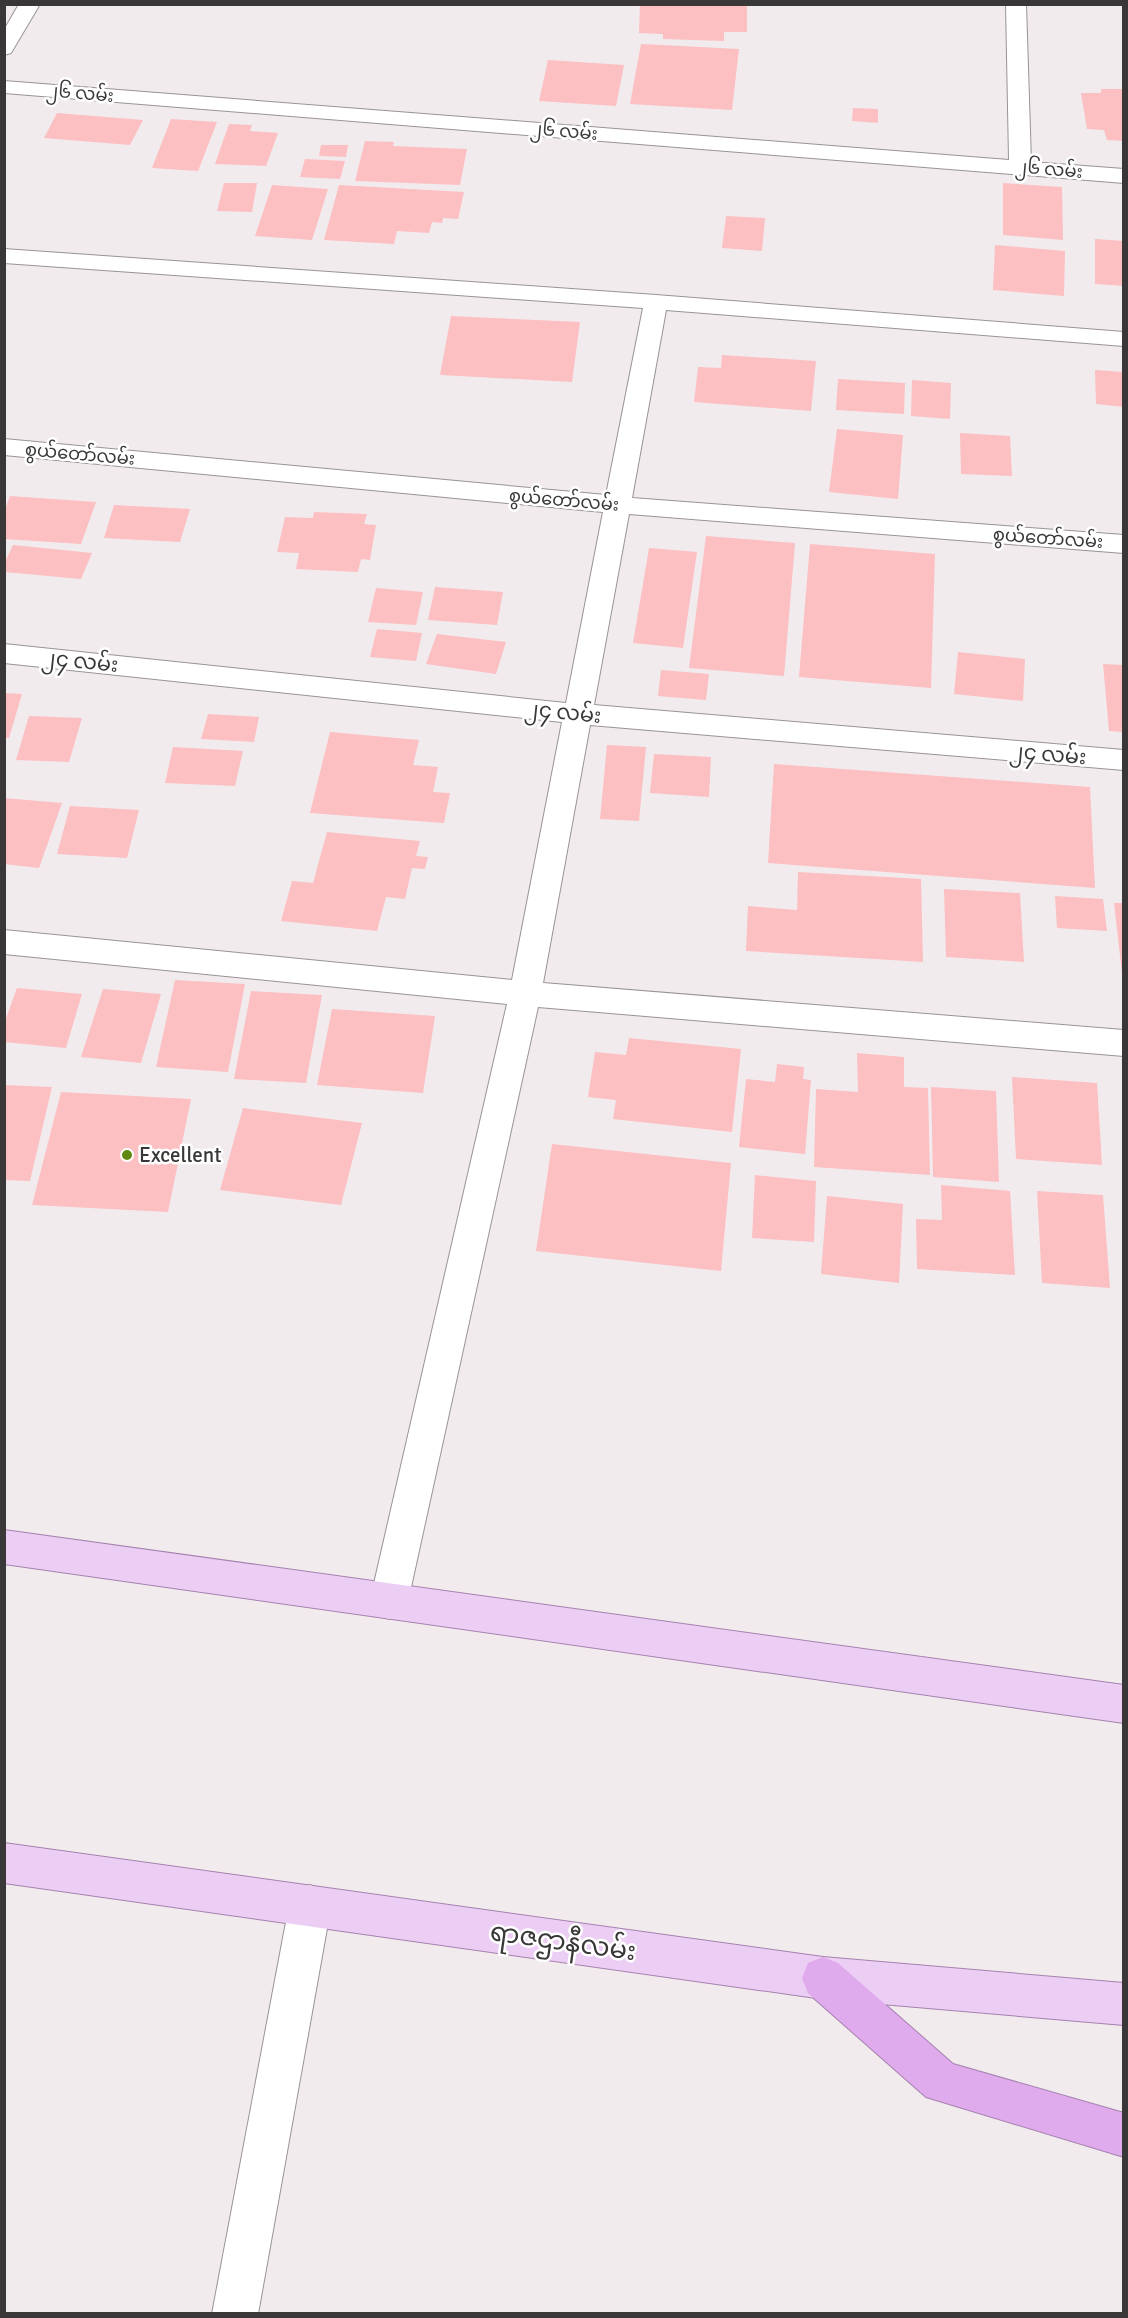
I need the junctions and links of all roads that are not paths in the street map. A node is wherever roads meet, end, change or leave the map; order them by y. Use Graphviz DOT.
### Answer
graph roads {
  1 [pos="30,4"];
  2 [pos="1016,4"];
  3 [pos="4,49"];
  4 [pos="4,87"];
  5 [pos="1020,167"];
  6 [pos="1124,176"];
  7 [pos="4,256"];
  8 [pos="656,302"];
  9 [pos="1124,339"];
  10 [pos="4,447"];
  11 [pos="618,505"];
  12 [pos="1124,544"];
  13 [pos="4,653"];
  14 [pos="578,714"];
  15 [pos="1124,760"];
  16 [pos="4,942"];
  17 [pos="525,994"];
  18 [pos="1124,1043"];
  19 [pos="4,1547"];
  20 [pos="389,1600"];
  21 [pos="1124,1704"];
  22 [pos="4,1863"];
  23 [pos="310,1906"];
  24 [pos="823,1978"];
  25 [pos="1124,2004"];
  26 [pos="1124,2135"];
  27 [pos="235,2313"];
  1 -- 3 [label="street"];
  2 -- 5 [label="street"];
  4 -- 5 [label="street, ၂၆ လမ်း"];
  5 -- 6 [label="street, ၂၆ လမ်း"];
  7 -- 8 [label="street"];
  8 -- 9 [label="street"];
  8 -- 11 [label="street"];
  10 -- 11 [label="street, စွယ်တော်လမ်း"];
  11 -- 12 [label="street, စွယ်တော်လမ်း"];
  11 -- 14 [label="street"];
  13 -- 14 [label="street, ၂၄ လမ်း"];
  14 -- 15 [label="street, ၂၄ လမ်း"];
  14 -- 17 [label="street"];
  16 -- 17 [label="street"];
  17 -- 18 [label="street"];
  17 -- 20 [label="street"];
  19 -- 20 [label="main road"];
  20 -- 21 [label="main road"];
  22 -- 23 [label="main road, ရာဇဌာနီလမ်း"];
  23 -- 24 [label="main road, ရာဇဌာနီလမ်း"];
  23 -- 27 [label="street"];
  24 -- 25 [label="main road, ရာဇဌာနီလမ်း"];
  24 -- 26 [label="highway"];
}
